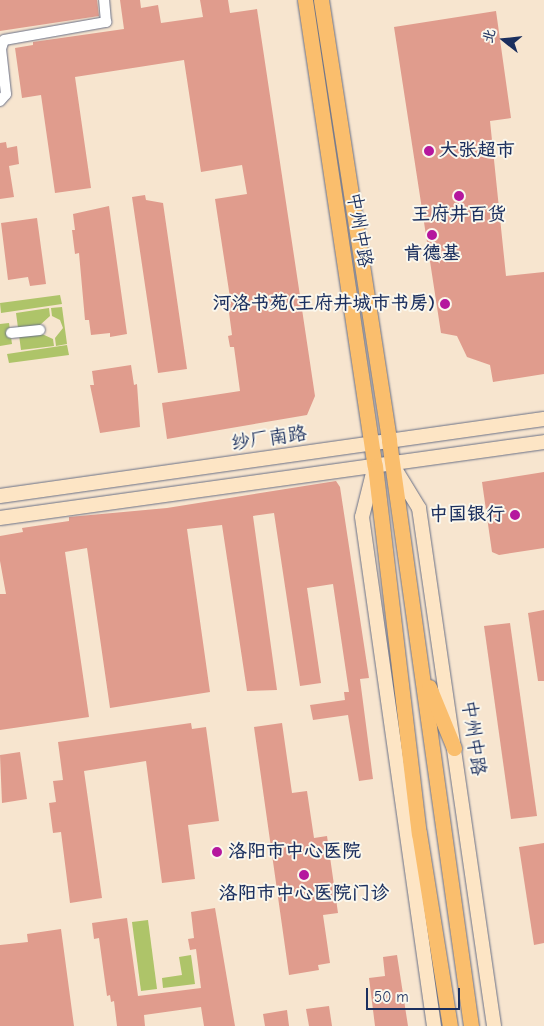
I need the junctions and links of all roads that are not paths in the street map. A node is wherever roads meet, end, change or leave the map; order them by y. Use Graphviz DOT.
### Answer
graph roads {
  1 [pos="104,0"];
  2 [pos="305,0"];
  3 [pos="321,0"];
  4 [pos="0,101"];
  5 [pos="40,330"];
  6 [pos="11,334"];
  7 [pos="544,419"];
  8 [pos="389,441"];
  9 [pos="544,442"];
  10 [pos="371,444"];
  11 [pos="392,463"];
  12 [pos="375,466"];
  13 [pos="0,496"];
  14 [pos="0,518"];
  15 [pos="420,663"];
  16 [pos="454,748"];
  17 [pos="434,1026"];
  18 [pos="450,1026"];
  19 [pos="471,1026"];
  20 [pos="494,1026"];
  1 -- 4 [label="street"];
  2 -- 10 [label="main road, 中州中路"];
  3 -- 8 [label="main road, 中州中路"];
  5 -- 6 [label="street"];
  7 -- 8 [label="main road, 纱厂南路"];
  8 -- 10 [label="main road, 纱厂南路"];
  8 -- 11 [label="main road, 中州中路"];
  9 -- 11 [label="main road"];
  10 -- 12 [label="main road, 中州中路"];
  10 -- 13 [label="main road, 纱厂南路"];
  11 -- 12 [label="main road"];
  11 -- 15 [label="main road, 中州中路"];
  11 -- 16 [label="main road, 中州中路"];
  12 -- 14 [label="main road"];
  12 -- 17 [label="main road, 中州中路"];
  12 -- 18 [label="main road, 中州中路"];
  15 -- 16 [label="main road"];
  15 -- 19 [label="main road, 中州中路"];
  16 -- 20 [label="main road, 中州中路"];
}
